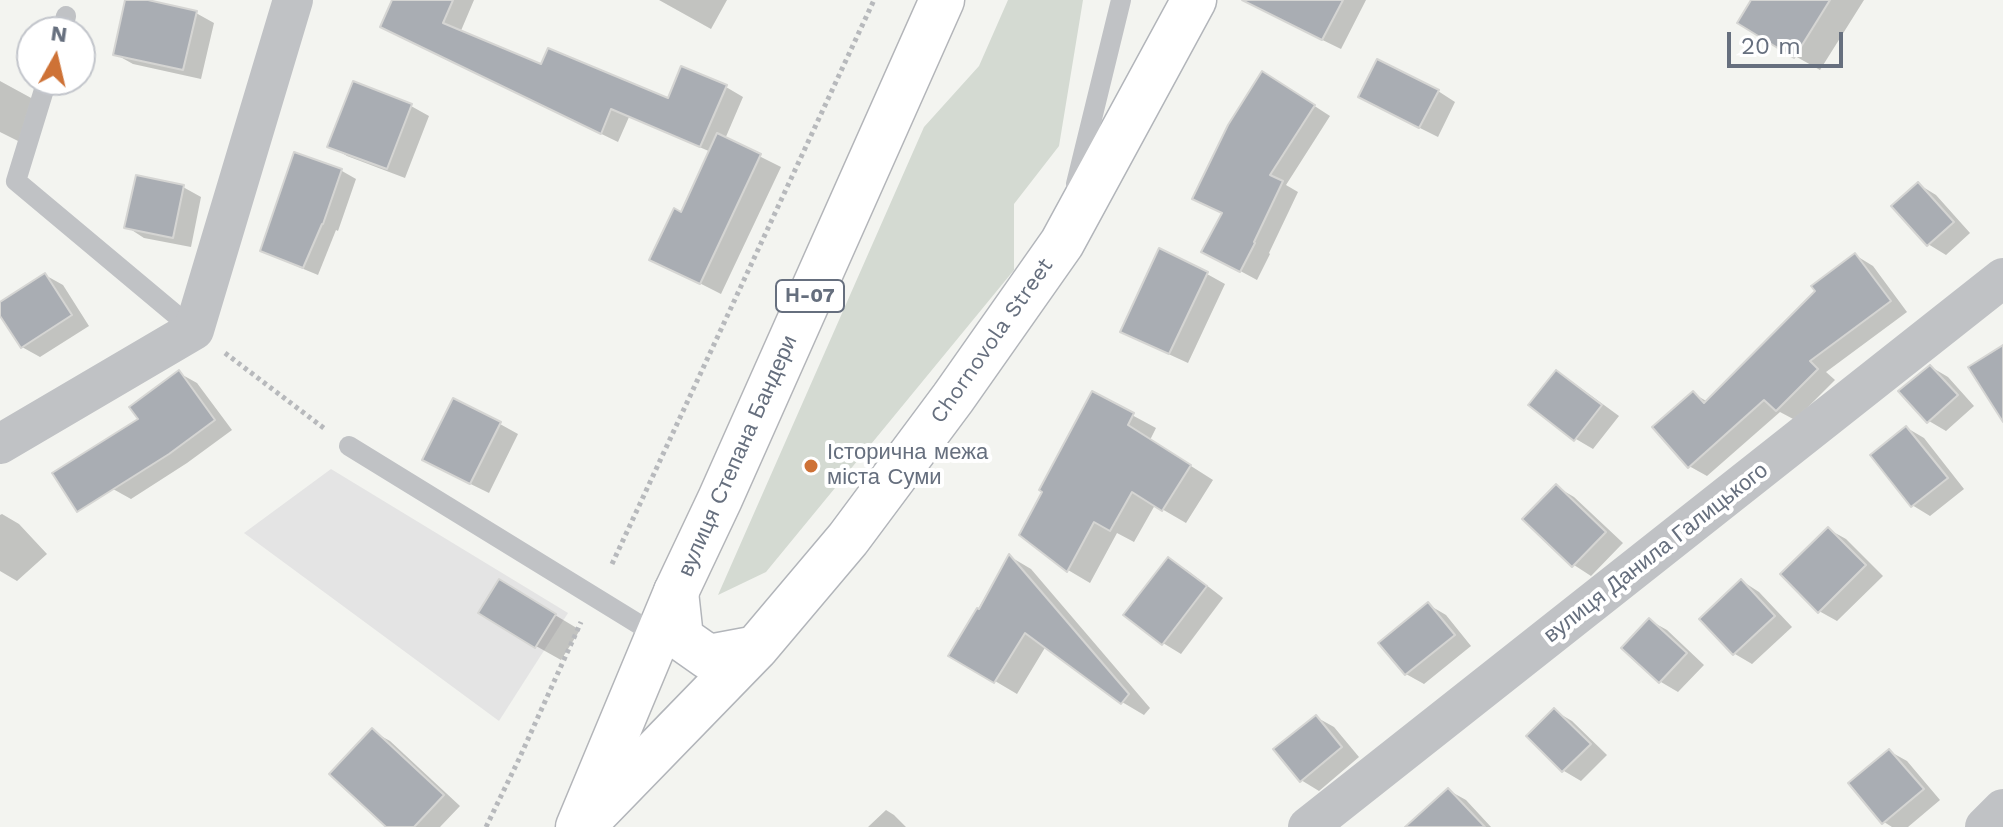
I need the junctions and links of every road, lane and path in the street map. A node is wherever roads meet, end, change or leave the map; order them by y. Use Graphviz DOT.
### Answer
graph roads {
  1 [pos="293,0"];
  2 [pos="874,0"];
  3 [pos="942,0"];
  4 [pos="1121,0"];
  5 [pos="1194,0"];
  6 [pos="42,96"];
  7 [pos="1062,243"];
  8 [pos="2003,278"];
  9 [pos="194,330"];
  10 [pos="0,444"];
  11 [pos="349,446"];
  12 [pos="612,564"];
  13 [pos="676,592"];
  14 [pos="593,596"];
  15 [pos="658,636"];
  16 [pos="756,648"];
  17 [pos="2003,809"];
  18 [pos="486,827"];
  19 [pos="580,827"];
  20 [pos="1308,827"];
  21 [pos="1985,827"];
  1 -- 9 [label="street"];
  2 -- 12 [label="path"];
  3 -- 13 [label="main road, вулиця Степана Бандери / Н-07"];
  4 -- 7 [label="lane"];
  5 -- 7 [label="main road, Chornovola Street"];
  6 -- 9 [label="lane"];
  7 -- 16 [label="main road, Chornovola Street"];
  8 -- 20 [label="street, вулиця Данила Галицького"];
  9 -- 10 [label="street"];
  9 -- 11 [label="path"];
  11 -- 14 [label="lane"];
  13 -- 15 [label="main road, вулиця Степана Бандери / Н-07"];
  13 -- 16 [label="main road"];
  14 -- 15 [label="lane"];
  14 -- 18 [label="path"];
  15 -- 19 [label="main road, вулиця Степана Бандери / Н-07"];
  16 -- 19 [label="main road, Chornovola Street"];
  17 -- 21 [label="street"];
}
